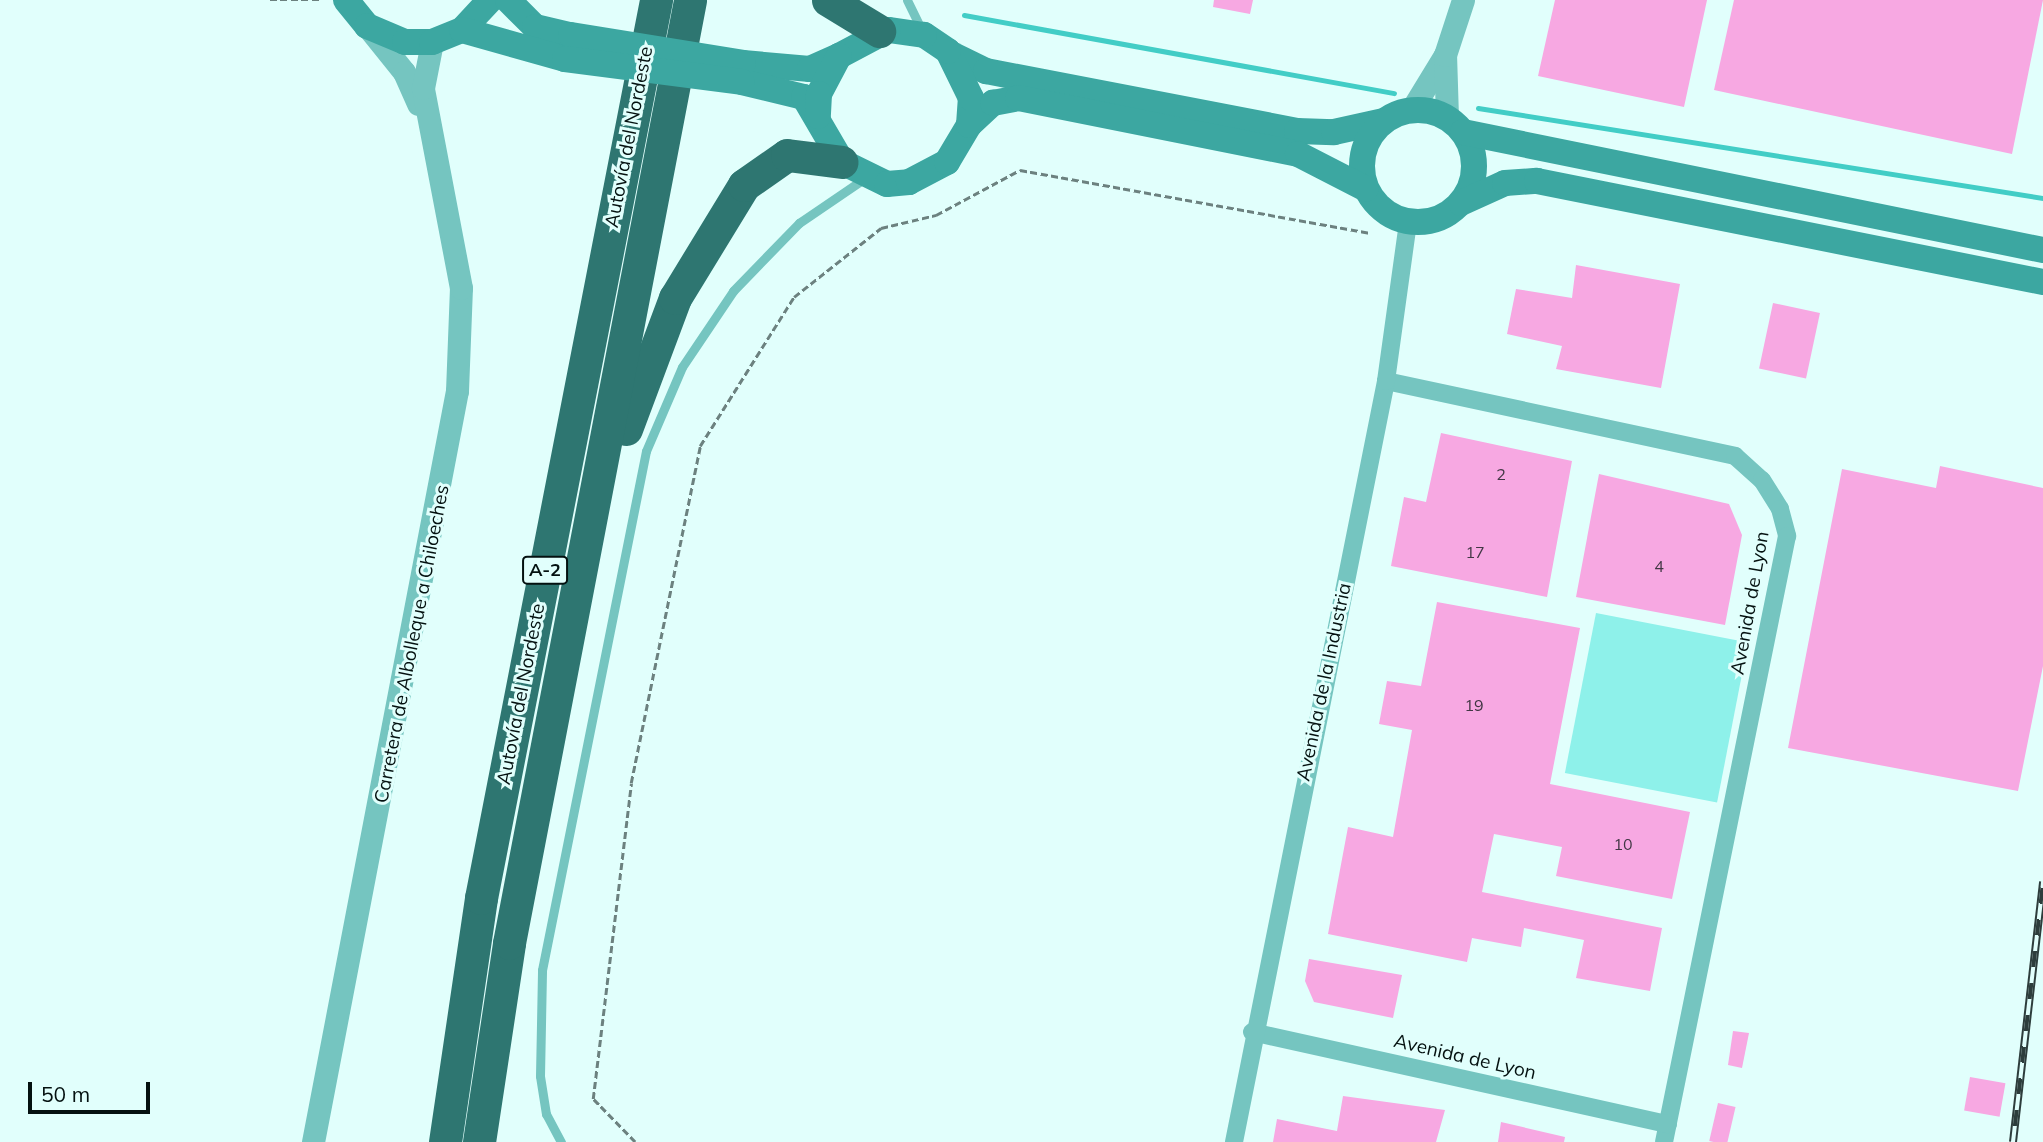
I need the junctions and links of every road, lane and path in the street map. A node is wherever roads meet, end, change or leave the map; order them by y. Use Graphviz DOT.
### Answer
graph roads {
  1 [pos="270,0"];
  2 [pos="319,0"];
  3 [pos="346,0"];
  4 [pos="490,0"];
  5 [pos="508,0"];
  6 [pos="656,0"];
  7 [pos="690,0"];
  8 [pos="828,0"];
  9 [pos="907,0"];
  10 [pos="1457,3"];
  11 [pos="367,26"];
  12 [pos="462,30"];
  13 [pos="879,31"];
  14 [pos="924,35"];
  15 [pos="432,42"];
  16 [pos="1447,45"];
  17 [pos="568,47"];
  18 [pos="947,51"];
  19 [pos="839,56"];
  20 [pos="743,72"];
  21 [pos="1412,109"];
  22 [pos="818,116"];
  23 [pos="1384,121"];
  24 [pos="1455,124"];
  25 [pos="969,125"];
  26 [pos="433,143"];
  27 [pos="854,170"];
  28 [pos="1366,189"];
  29 [pos="1461,203"];
  30 [pos="1408,222"];
  31 [pos="1370,233"];
  32 [pos="2043,250"];
  33 [pos="2043,282"];
  34 [pos="1386,381"];
  35 [pos="509,943"];
  36 [pos="1252,1032"];
  37 [pos="1668,1124"];
  38 [pos="313,1142"];
  39 [pos="445,1142"];
  40 [pos="479,1142"];
  41 [pos="561,1142"];
  42 [pos="635,1142"];
  43 [pos="1234,1142"];
  44 [pos="1664,1142"];
  1 -- 2 [label="path"];
  3 -- 11 [label="main road"];
  4 -- 12 [label="main road"];
  5 -- 17 [label="main road"];
  6 -- 39 [label="highway, Autovía del Nordeste / A-2"];
  7 -- 35 [label="highway, Autovía del Nordeste / A-2"];
  8 -- 13 [label="highway"];
  9 -- 14 [label="lane"];
  10 -- 16 [label="street"];
  11 -- 15 [label="main road"];
  11 -- 26 [label="street, Carretera de Albolleque a Chiloeches"];
  12 -- 15 [label="main road"];
  12 -- 17 [label="main road"];
  13 -- 14 [label="main road"];
  13 -- 19 [label="main road"];
  14 -- 18 [label="main road"];
  15 -- 26 [label="street, Carretera de Albolleque a Chiloeches"];
  16 -- 21 [label="street"];
  16 -- 24 [label="street"];
  17 -- 20 [label="main road, bridge"];
  18 -- 23 [label="main road"];
  18 -- 25 [label="main road"];
  19 -- 20 [label="main road"];
  19 -- 22 [label="main road"];
  20 -- 22 [label="main road"];
  21 -- 23 [label="main road"];
  21 -- 24 [label="main road"];
  22 -- 27 [label="main road"];
  23 -- 28 [label="main road"];
  24 -- 29 [label="main road"];
  24 -- 32 [label="main road"];
  25 -- 27 [label="main road"];
  25 -- 28 [label="main road"];
  26 -- 38 [label="street, Carretera de Albolleque a Chiloeches"];
  27 -- 35 [label="highway"];
  27 -- 41 [label="lane"];
  28 -- 30 [label="main road"];
  29 -- 30 [label="main road"];
  29 -- 33 [label="main road"];
  30 -- 34 [label="street, Avenida de la Industria"];
  31 -- 42 [label="path"];
  34 -- 36 [label="street, Avenida de la Industria"];
  34 -- 37 [label="street, Avenida de Lyon"];
  35 -- 40 [label="highway, Autovía del Nordeste / A-2"];
  36 -- 37 [label="street, Avenida de Lyon"];
  36 -- 43 [label="street, Avenida de la Industria"];
  37 -- 44 [label="street, Avenida de Lyon"];
}
